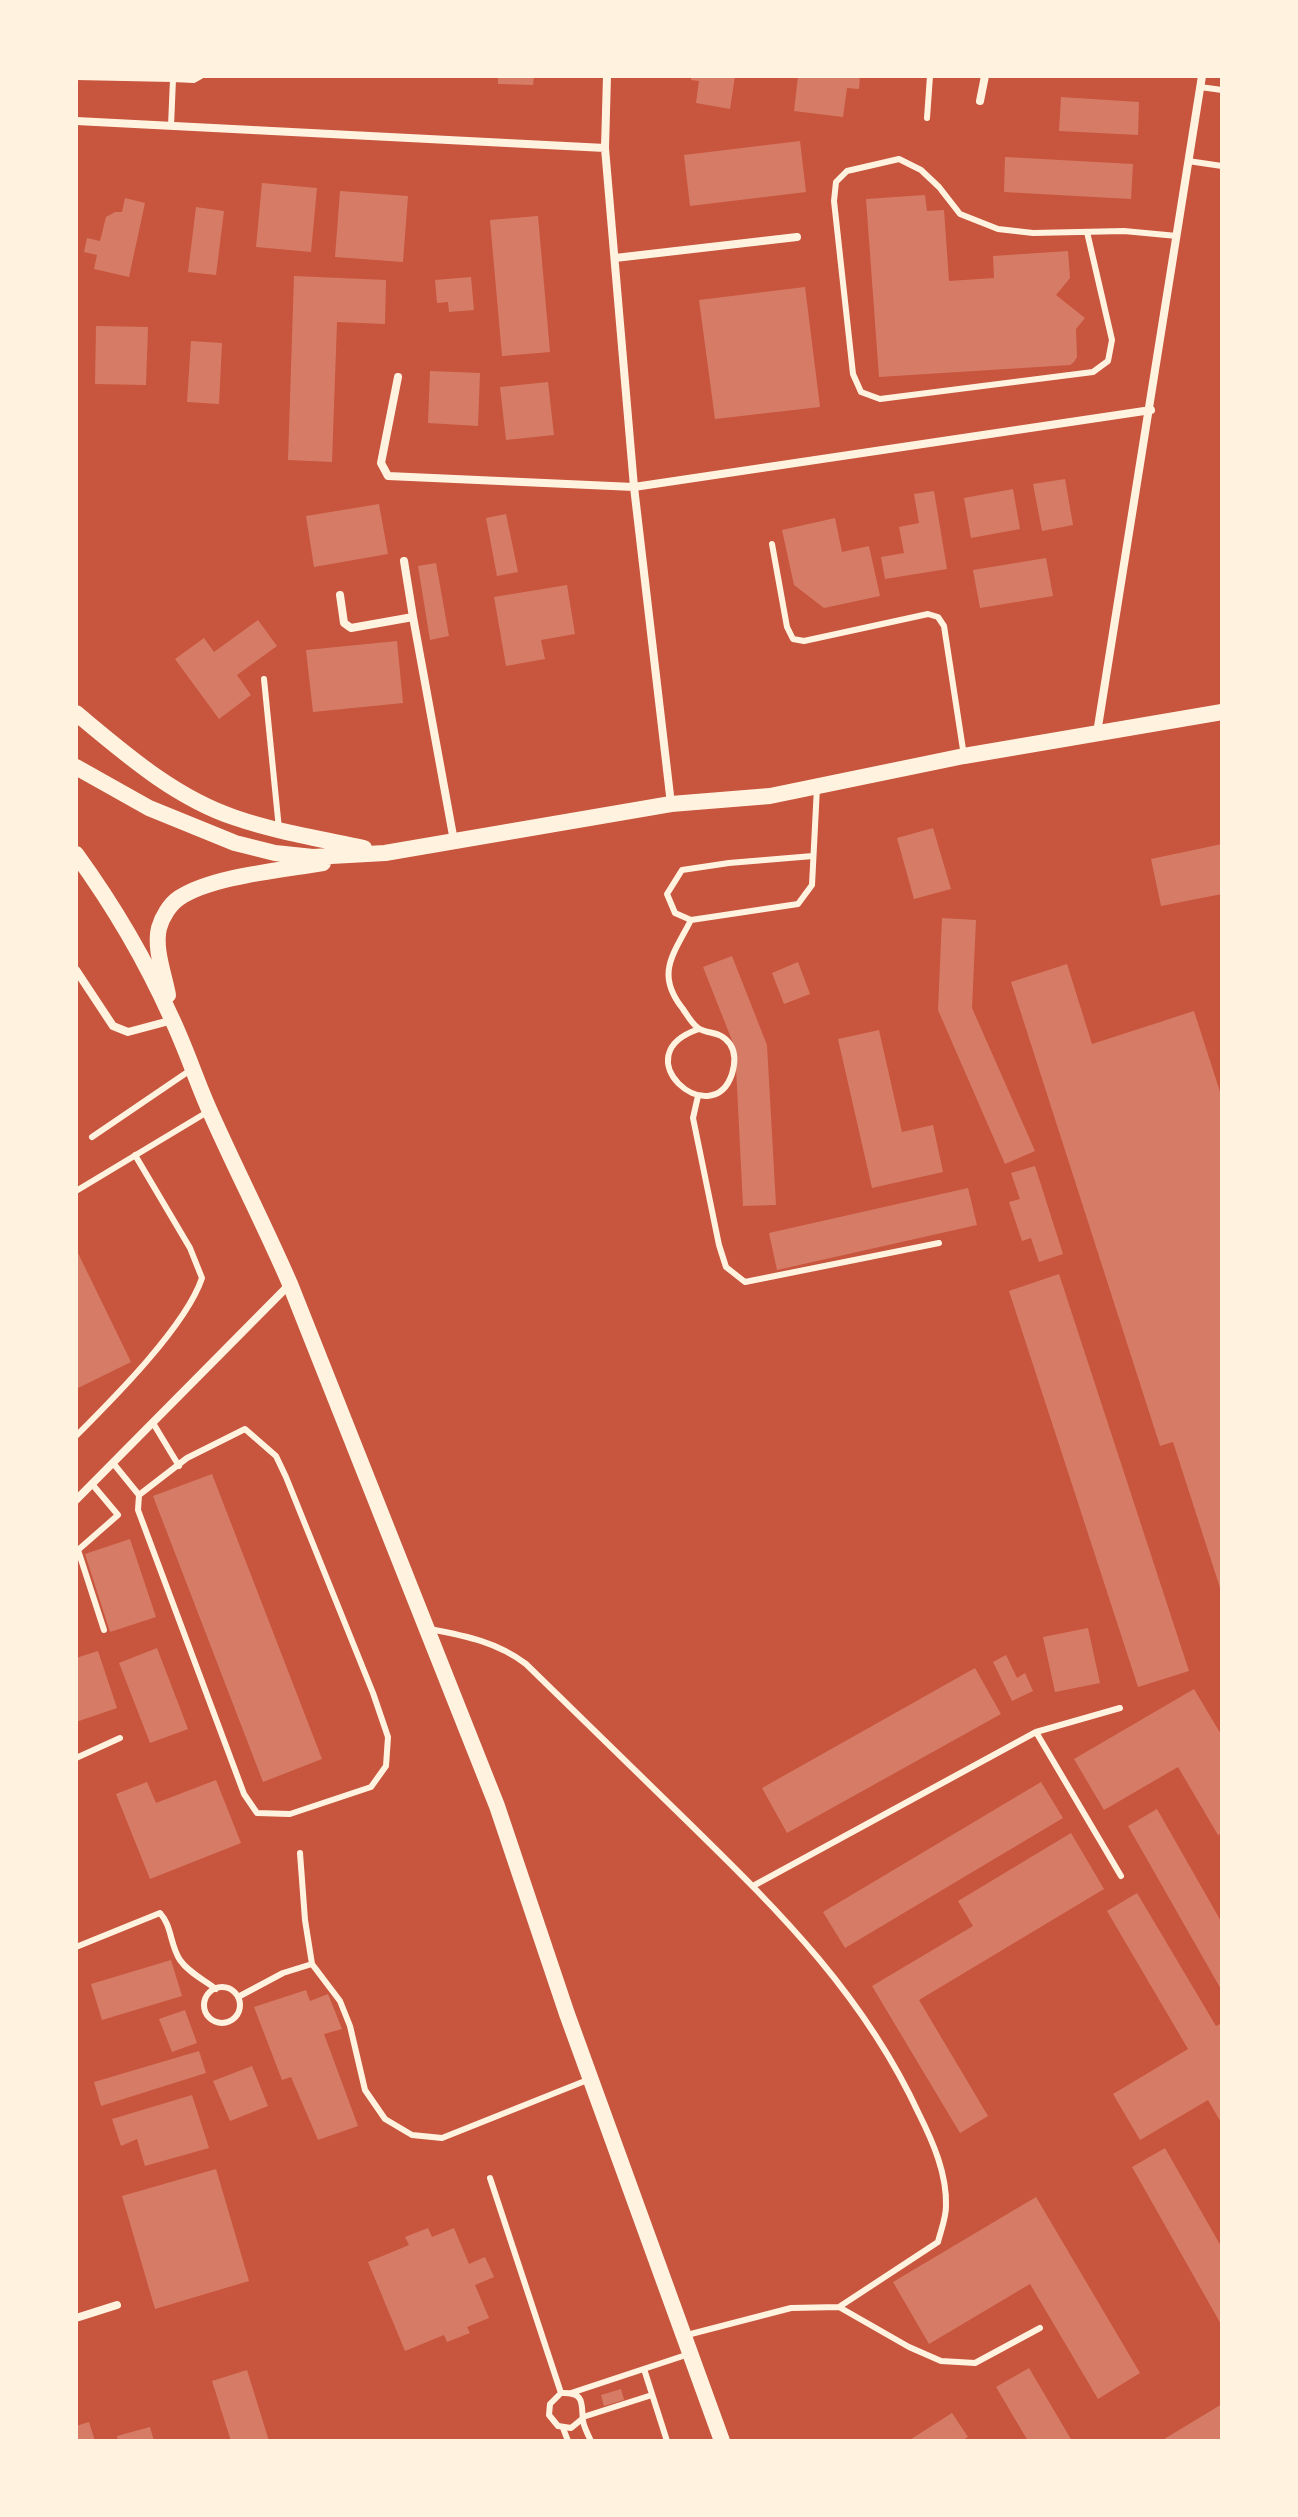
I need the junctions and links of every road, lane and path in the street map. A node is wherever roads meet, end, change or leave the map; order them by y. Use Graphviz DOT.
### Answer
graph roads {
  1 [pos="201,76"];
  2 [pos="607,76"];
  3 [pos="930,76"];
  4 [pos="985,76"];
  5 [pos="1202,76"];
  6 [pos="76,77"];
  7 [pos="154,77"];
  8 [pos="173,79"];
  9 [pos="1200,87"];
  10 [pos="1222,90"];
  11 [pos="980,101"];
  12 [pos="927,118"];
  13 [pos="76,121"];
  14 [pos="171,126"];
  15 [pos="605,148"];
  16 [pos="1188,161"];
  17 [pos="1222,166"];
  18 [pos="1087,232"];
  19 [pos="1177,236"];
  20 [pos="797,237"];
  21 [pos="615,258"];
  22 [pos="398,377"];
  23 [pos="1151,410"];
  24 [pos="634,487"];
  25 [pos="772,544"];
  26 [pos="404,561"];
  27 [pos="340,595"];
  28 [pos="413,617"];
  29 [pos="264,679"];
  30 [pos="1222,712"];
  31 [pos="76,713"];
  32 [pos="1097,734"];
  33 [pos="964,756"];
  34 [pos="76,767"];
  35 [pos="817,787"];
  36 [pos="671,804"];
  37 [pos="279,829"];
  38 [pos="454,841"];
  39 [pos="385,853"];
  40 [pos="76,854"];
  41 [pos="813,856"];
  42 [pos="691,920"];
  43 [pos="76,970"];
  44 [pos="173,1020"];
  45 [pos="699,1029"];
  46 [pos="192,1069"];
  47 [pos="698,1096"];
  48 [pos="209,1111"];
  49 [pos="92,1137"];
  50 [pos="135,1155"];
  51 [pos="76,1191"];
  52 [pos="939,1243"];
  53 [pos="290,1284"];
  54 [pos="153,1423"];
  55 [pos="76,1436"];
  56 [pos="113,1463"];
  57 [pos="179,1466"];
  58 [pos="92,1484"];
  59 [pos="139,1495"];
  60 [pos="76,1500"];
  61 [pos="425,1628"];
  62 [pos="104,1630"];
  63 [pos="1120,1708"];
  64 [pos="1036,1732"];
  65 [pos="120,1738"];
  66 [pos="76,1758"];
  67 [pos="300,1853"];
  68 [pos="1121,1876"];
  69 [pos="753,1886"];
  70 [pos="76,1947"];
  71 [pos="312,1964"];
  72 [pos="216,1989"];
  73 [pos="238,1997"];
  74 [pos="590,2079"];
  75 [pos="490,2178"];
  76 [pos="117,2305"];
  77 [pos="839,2307"];
  78 [pos="76,2318"];
  79 [pos="1040,2328"];
  80 [pos="684,2336"];
  81 [pos="690,2353"];
  82 [pos="644,2369"];
  83 [pos="561,2393"];
  84 [pos="571,2393"];
  85 [pos="652,2395"];
  86 [pos="582,2418"];
  87 [pos="563,2428"];
  88 [pos="568,2441"];
  89 [pos="591,2441"];
  90 [pos="667,2441"];
  91 [pos="722,2441"];
  1 -- 8 [label="lane"];
  2 -- 15 [label="street"];
  3 -- 12 [label="lane"];
  4 -- 11 [label="street"];
  5 -- 9 [label="street"];
  6 -- 7 [label="lane"];
  7 -- 8 [label="lane"];
  8 -- 14 [label="lane"];
  9 -- 10 [label="lane"];
  9 -- 16 [label="street"];
  13 -- 14 [label="street"];
  14 -- 15 [label="street"];
  15 -- 21 [label="street"];
  16 -- 17 [label="lane"];
  16 -- 19 [label="street"];
  18 -- 18 [label="lane"];
  18 -- 19 [label="lane"];
  19 -- 23 [label="street"];
  20 -- 21 [label="street"];
  21 -- 24 [label="street"];
  22 -- 24 [label="street"];
  23 -- 24 [label="street"];
  23 -- 32 [label="street"];
  24 -- 36 [label="street"];
  25 -- 33 [label="lane"];
  26 -- 28 [label="street"];
  27 -- 28 [label="street"];
  28 -- 38 [label="street"];
  29 -- 37 [label="lane"];
  30 -- 32 [label="main road"];
  31 -- 37 [label="main road"];
  32 -- 33 [label="main road"];
  33 -- 35 [label="main road"];
  34 -- 39 [label="main road"];
  35 -- 36 [label="main road"];
  35 -- 41 [label="lane"];
  36 -- 38 [label="main road"];
  37 -- 39 [label="main road"];
  38 -- 39 [label="main road"];
  39 -- 44 [label="main road"];
  40 -- 44 [label="main road"];
  41 -- 42 [label="lane"];
  41 -- 42 [label="lane"];
  42 -- 45 [label="lane"];
  43 -- 44 [label="street"];
  44 -- 46 [label="main road"];
  45 -- 47 [label="lane"];
  45 -- 47 [label="lane"];
  46 -- 48 [label="main road"];
  46 -- 49 [label="lane"];
  47 -- 52 [label="lane"];
  48 -- 50 [label="lane"];
  48 -- 53 [label="main road"];
  50 -- 51 [label="lane"];
  50 -- 55 [label="lane"];
  53 -- 54 [label="street"];
  53 -- 61 [label="main road"];
  54 -- 56 [label="street"];
  54 -- 57 [label="lane"];
  56 -- 58 [label="street"];
  56 -- 59 [label="lane"];
  57 -- 59 [label="lane"];
  57 -- 59 [label="lane"];
  58 -- 60 [label="street"];
  58 -- 62 [label="lane"];
  61 -- 69 [label="lane"];
  61 -- 74 [label="main road"];
  63 -- 64 [label="lane"];
  64 -- 68 [label="lane"];
  64 -- 69 [label="lane"];
  65 -- 66 [label="lane"];
  67 -- 71 [label="lane"];
  69 -- 77 [label="lane"];
  70 -- 72 [label="lane"];
  71 -- 73 [label="lane"];
  71 -- 74 [label="lane"];
  72 -- 73 [label="lane"];
  72 -- 73 [label="lane"];
  74 -- 80 [label="main road"];
  75 -- 83 [label="lane"];
  76 -- 78 [label="street"];
  77 -- 79 [label="lane"];
  77 -- 80 [label="lane"];
  80 -- 81 [label="main road"];
  81 -- 82 [label="lane"];
  81 -- 91 [label="main road"];
  82 -- 84 [label="lane"];
  82 -- 85 [label="lane"];
  83 -- 84 [label="lane"];
  83 -- 87 [label="lane"];
  84 -- 86 [label="lane"];
  85 -- 86 [label="lane"];
  85 -- 90 [label="lane"];
  86 -- 87 [label="lane"];
  86 -- 89 [label="lane"];
  87 -- 88 [label="lane"];
}
